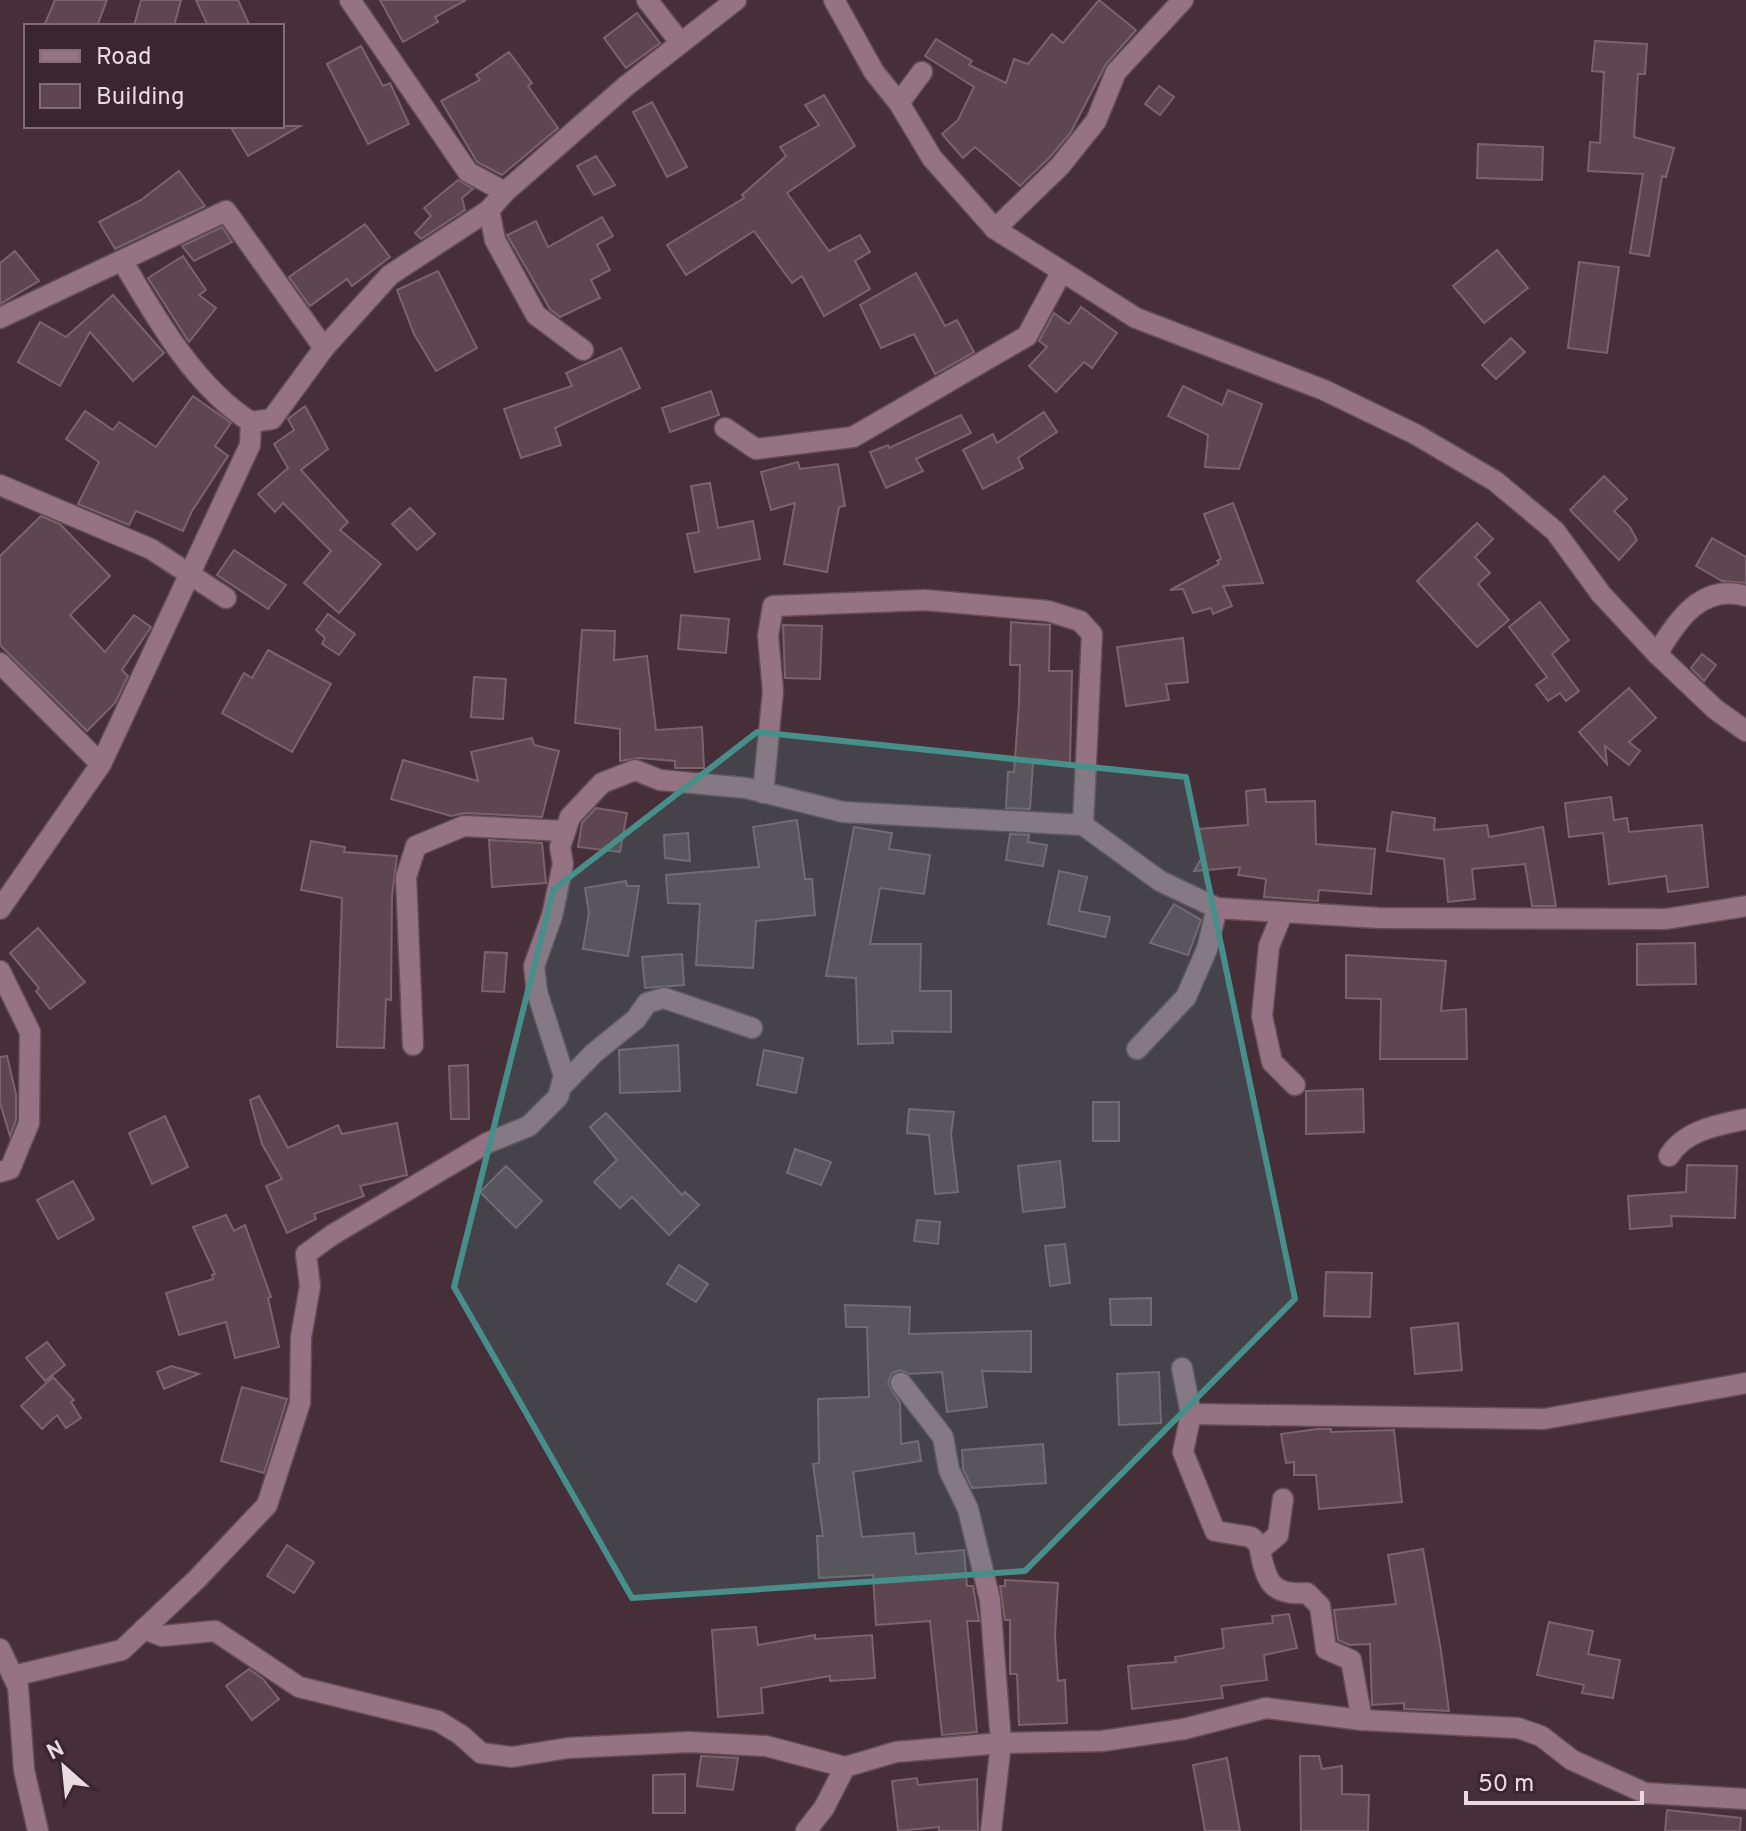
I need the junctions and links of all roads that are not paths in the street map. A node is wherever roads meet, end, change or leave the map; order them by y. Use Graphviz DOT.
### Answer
graph roads {
  1 [pos="350,0"];
  2 [pos="647,0"];
  3 [pos="736,0"];
  4 [pos="834,0"];
  5 [pos="1183,0"];
  6 [pos="680,42"];
  7 [pos="922,72"];
  8 [pos="899,103"];
  9 [pos="505,192"];
  10 [pos="489,210"];
  11 [pos="995,229"];
  12 [pos="123,262"];
  13 [pos="1061,273"];
  14 [pos="0,318"];
  15 [pos="324,348"];
  16 [pos="583,350"];
  17 [pos="251,422"];
  18 [pos="725,428"];
  19 [pos="0,485"];
  20 [pos="189,574"];
  21 [pos="1746,596"];
  22 [pos="226,598"];
  23 [pos="1657,654"];
  24 [pos="0,663"];
  25 [pos="1746,731"];
  26 [pos="101,764"];
  27 [pos="763,793"];
  28 [pos="1083,825"];
  29 [pos="565,831"];
  30 [pos="2,898"];
  31 [pos="1746,906"];
  32 [pos="1217,908"];
  33 [pos="1283,912"];
  34 [pos="0,971"];
  35 [pos="752,1028"];
  36 [pos="413,1045"];
  37 [pos="1137,1049"];
  38 [pos="1295,1085"];
  39 [pos="561,1087"];
  40 [pos="1746,1119"];
  41 [pos="1669,1156"];
  42 [pos="0,1172"];
  43 [pos="1182,1368"];
  44 [pos="901,1383"];
  45 [pos="1746,1383"];
  46 [pos="1191,1414"];
  47 [pos="1283,1499"];
  48 [pos="1262,1547"];
  49 [pos="144,1629"];
  50 [pos="0,1649"];
  51 [pos="13,1676"];
  52 [pos="1362,1720"];
  53 [pos="1001,1743"];
  54 [pos="845,1767"];
  55 [pos="1746,1799"];
  56 [pos="38,1831"];
  57 [pos="806,1831"];
  58 [pos="991,1831"];
  1 -- 9 [label="street"];
  2 -- 6 [label="street"];
  3 -- 6 [label="street"];
  4 -- 8 [label="street"];
  5 -- 11 [label="street"];
  6 -- 9 [label="street"];
  7 -- 8 [label="street"];
  8 -- 11 [label="street"];
  9 -- 10 [label="street"];
  10 -- 15 [label="street"];
  10 -- 16 [label="street"];
  11 -- 13 [label="street"];
  12 -- 14 [label="street"];
  12 -- 15 [label="street"];
  12 -- 17 [label="street"];
  13 -- 18 [label="street"];
  13 -- 23 [label="street"];
  15 -- 17 [label="street"];
  17 -- 20 [label="street"];
  19 -- 20 [label="street"];
  20 -- 22 [label="street"];
  20 -- 26 [label="street"];
  21 -- 23 [label="street"];
  23 -- 25 [label="street"];
  24 -- 26 [label="street"];
  26 -- 30 [label="street"];
  27 -- 28 [label="street"];
  27 -- 28 [label="street"];
  27 -- 29 [label="street"];
  28 -- 32 [label="street"];
  29 -- 36 [label="street"];
  29 -- 39 [label="street"];
  31 -- 33 [label="street"];
  32 -- 33 [label="street"];
  32 -- 37 [label="street"];
  33 -- 38 [label="street"];
  34 -- 42 [label="street"];
  35 -- 39 [label="street"];
  39 -- 49 [label="street"];
  40 -- 41 [label="street"];
  43 -- 46 [label="street"];
  44 -- 53 [label="street"];
  45 -- 46 [label="street"];
  46 -- 48 [label="street"];
  47 -- 48 [label="street"];
  48 -- 52 [label="street"];
  49 -- 51 [label="street"];
  49 -- 54 [label="street"];
  50 -- 51 [label="street"];
  51 -- 56 [label="street"];
  52 -- 53 [label="street"];
  52 -- 55 [label="street"];
  53 -- 54 [label="street"];
  53 -- 58 [label="street"];
  54 -- 57 [label="street"];
}
